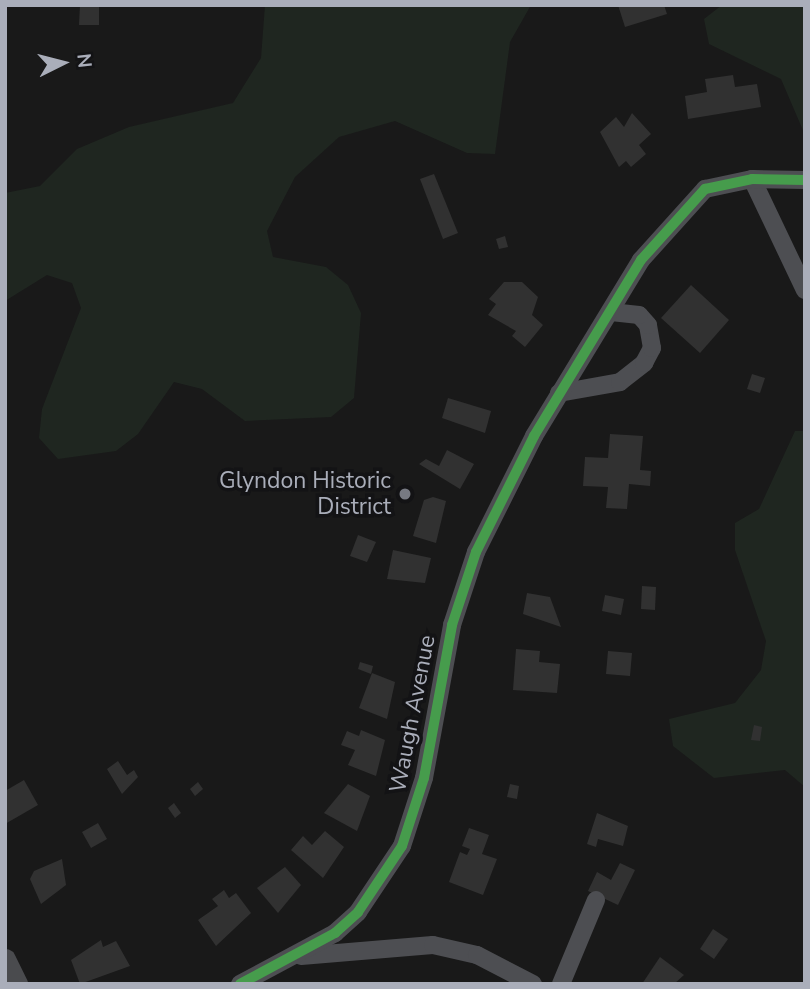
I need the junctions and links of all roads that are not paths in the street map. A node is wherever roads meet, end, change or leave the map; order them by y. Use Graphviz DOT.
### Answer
graph roads {
  1 [pos="752,179"];
  2 [pos="805,180"];
  3 [pos="805,290"];
  4 [pos="611,312"];
  5 [pos="559,393"];
  6 [pos="596,900"];
  7 [pos="297,956"];
  8 [pos="5,959"];
  9 [pos="17,984"];
  10 [pos="240,984"];
  11 [pos="533,984"];
  12 [pos="561,984"];
  1 -- 2 [label="street"];
  1 -- 3 [label="street"];
  1 -- 4 [label="street"];
  4 -- 5 [label="street, Waugh Avenue"];
  4 -- 5 [label="street"];
  5 -- 7 [label="street, Waugh Avenue"];
  6 -- 12 [label="street"];
  7 -- 10 [label="street, Waugh Avenue"];
  7 -- 11 [label="street"];
  8 -- 9 [label="main road"];
}
